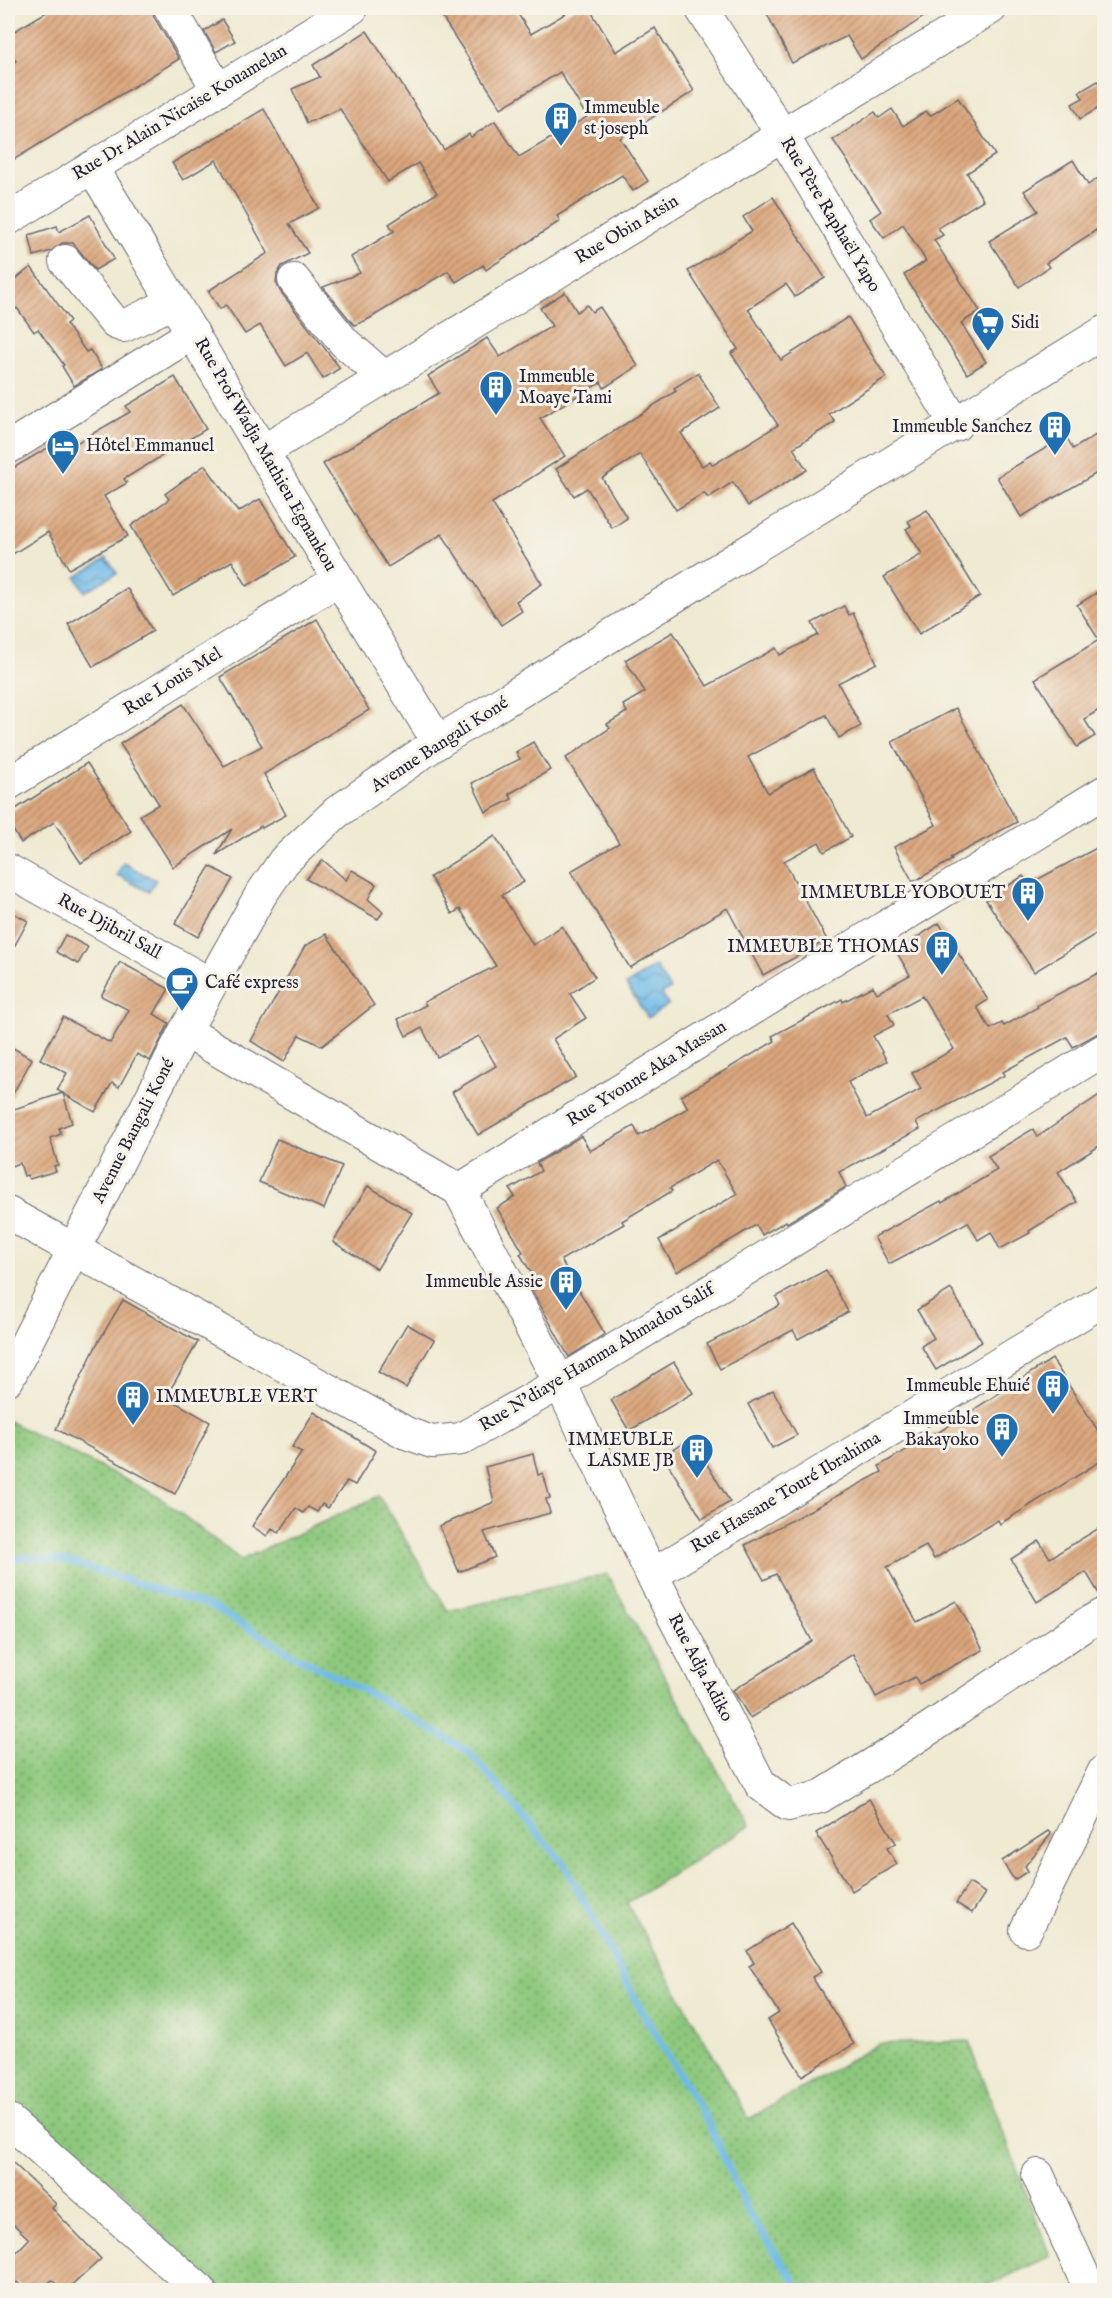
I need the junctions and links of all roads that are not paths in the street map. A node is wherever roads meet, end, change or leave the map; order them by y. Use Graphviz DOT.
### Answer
graph roads {
  1 [pos="170,8"];
  2 [pos="352,8"];
  3 [pos="701,8"];
  4 [pos="992,8"];
  5 [pos="218,90"];
  6 [pos="783,136"];
  7 [pos="92,166"];
  8 [pos="8,219"];
  9 [pos="65,261"];
  10 [pos="294,280"];
  11 [pos="174,302"];
  12 [pos="1104,332"];
  13 [pos="193,333"];
  14 [pos="384,377"];
  15 [pos="956,425"];
  16 [pos="8,448"];
  17 [pos="262,452"];
  18 [pos="338,580"];
  19 [pos="438,742"];
  20 [pos="8,784"];
  21 [pos="1104,792"];
  22 [pos="8,870"];
  23 [pos="210,984"];
  24 [pos="184,1031"];
  25 [pos="1104,1050"];
  26 [pos="459,1190"];
  27 [pos="8,1213"];
  28 [pos="74,1249"];
  29 [pos="1104,1300"];
  30 [pos="8,1379"];
  31 [pos="560,1383"];
  32 [pos="652,1575"];
  33 [pos="1104,1614"];
  34 [pos="1104,1771"];
  35 [pos="1026,1930"];
  36 [pos="8,2120"];
  37 [pos="1038,2175"];
  38 [pos="200,2290"];
  39 [pos="1090,2290"];
  1 -- 5 [label="street"];
  2 -- 5 [label="street, Rue Dr Alain Nicaise Kouamelan"];
  3 -- 6 [label="street, Rue Père Raphaël Yapo"];
  4 -- 6 [label="street, Rue Obin Atsin"];
  5 -- 7 [label="street, Rue Dr Alain Nicaise Kouamelan"];
  6 -- 14 [label="street, Rue Obin Atsin"];
  6 -- 15 [label="street, Rue Père Raphaël Yapo"];
  7 -- 8 [label="street, Rue Dr Alain Nicaise Kouamelan"];
  7 -- 11 [label="street, Rue Prof Wadja Mathieu Egnankou"];
  9 -- 11 [label="street"];
  10 -- 14 [label="street"];
  11 -- 13 [label="street, Rue Prof Wadja Mathieu Egnankou"];
  12 -- 15 [label="street, Avenue Bangali Koné"];
  13 -- 16 [label="street"];
  13 -- 17 [label="street, Rue Prof Wadja Mathieu Egnankou"];
  14 -- 17 [label="street, Rue Obin Atsin"];
  15 -- 19 [label="street, Avenue Bangali Koné"];
  17 -- 18 [label="street, Rue Prof Wadja Mathieu Egnankou"];
  18 -- 19 [label="street, Rue Prof Wadja Mathieu Egnankou"];
  18 -- 20 [label="street, Rue Louis Mel"];
  19 -- 23 [label="street, Avenue Bangali Koné"];
  21 -- 26 [label="street, Rue Yvonne Aka Massan"];
  22 -- 23 [label="street, Rue Djibril Sall"];
  23 -- 24 [label="street, Avenue Bangali Koné"];
  24 -- 26 [label="street"];
  24 -- 28 [label="street, Avenue Bangali Koné"];
  25 -- 31 [label="street, Rue N'diaye Hamma Ahmadou Salif"];
  26 -- 31 [label="street, Rue Adja Adiko"];
  27 -- 28 [label="street, Rue N'diaye Hamma Ahmadou Salif"];
  28 -- 30 [label="street, Avenue Bangali Koné"];
  28 -- 31 [label="street, Rue N'diaye Hamma Ahmadou Salif"];
  29 -- 32 [label="street, Rue Hassane Touré Ibrahima"];
  31 -- 32 [label="street, Rue Adja Adiko"];
  32 -- 33 [label="street, Rue Adja Adiko"];
  34 -- 35 [label="street"];
  36 -- 38 [label="street"];
  37 -- 39 [label="street"];
}
